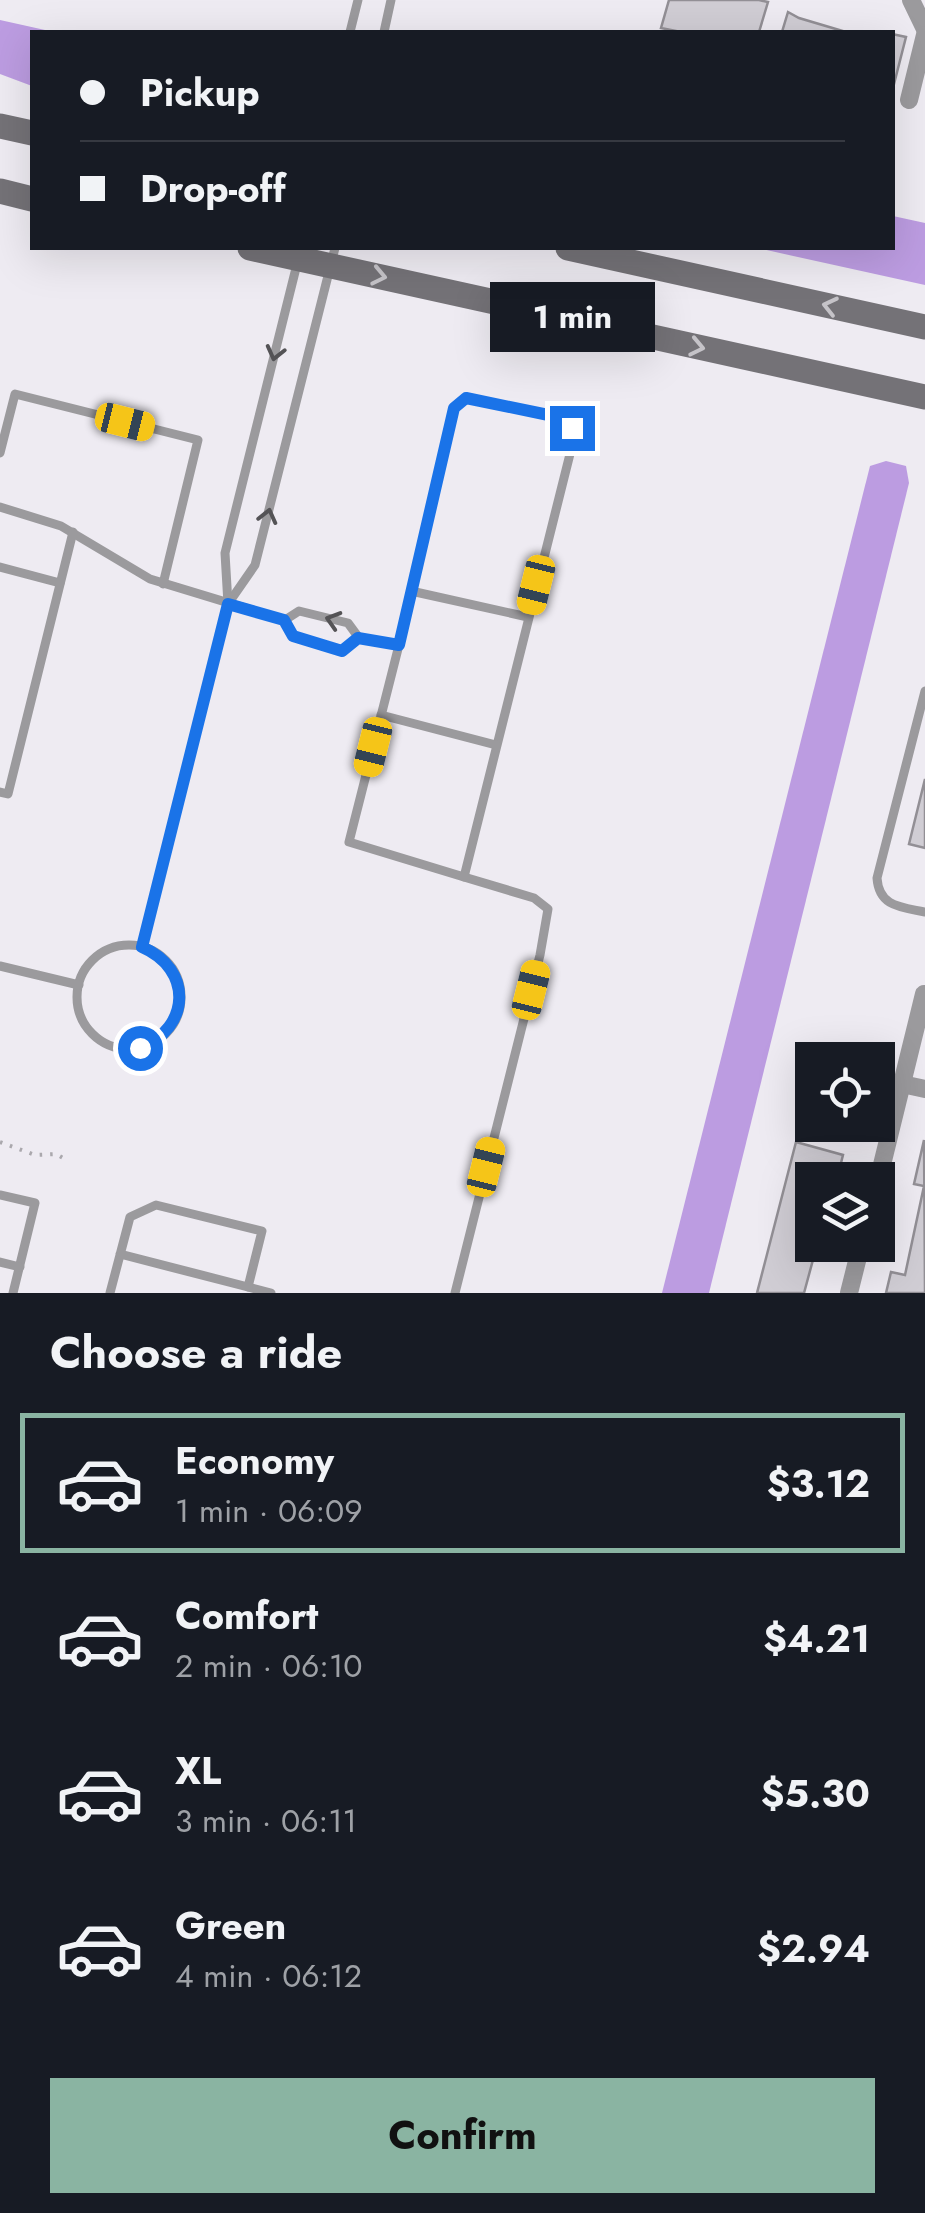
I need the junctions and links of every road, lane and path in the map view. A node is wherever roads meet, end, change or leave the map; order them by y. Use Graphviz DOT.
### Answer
graph roads {
  1 [pos="358,0"];
  2 [pos="391,0"];
  3 [pos="911,0"];
  4 [pos="350,30"];
  5 [pos="384,30"];
  6 [pos="925,32"];
  7 [pos="909,100"];
  8 [pos="0,126"];
  9 [pos="30,133"];
  10 [pos="0,192"];
  11 [pos="30,199"];
  12 [pos="270,250"];
  13 [pos="577,250"];
  14 [pos="300,253"];
  15 [pos="333,257"];
  16 [pos="925,327"];
  17 [pos="925,397"];
  18 [pos="0,453"];
  19 [pos="0,507"];
  20 [pos="73,532"];
  21 [pos="1,570"];
  22 [pos="60,583"];
  23 [pos="164,584"];
  24 [pos="411,590"];
  25 [pos="228,604"];
  26 [pos="528,617"];
  27 [pos="284,620"];
  28 [pos="358,638"];
  29 [pos="399,645"];
  30 [pos="925,691"];
  31 [pos="381,716"];
  32 [pos="496,745"];
  33 [pos="0,792"];
  34 [pos="464,876"];
  35 [pos="925,912"];
  36 [pos="142,947"];
  37 [pos="0,966"];
  38 [pos="79,985"];
  39 [pos="924,994"];
  40 [pos="902,1084"];
  41 [pos="925,1090"];
  42 [pos="0,1142"];
  43 [pos="68,1161"];
  44 [pos="883,1162"];
  45 [pos="0,1194"];
  46 [pos="120,1254"];
  47 [pos="0,1262"];
  48 [pos="857,1262"];
  49 [pos="20,1267"];
  50 [pos="248,1287"];
  51 [pos="13,1293"];
  52 [pos="110,1293"];
  53 [pos="272,1293"];
  54 [pos="455,1293"];
  55 [pos="849,1293"];
  1 -- 4 [label="lane"];
  2 -- 5 [label="lane"];
  3 -- 6 [label="street"];
  6 -- 7 [label="street"];
  8 -- 9 [label="main road"];
  10 -- 11 [label="main road"];
  12 -- 14 [label="main road"];
  16 -- 13 [label="main road, one-way"];
  14 -- 15 [label="main road"];
  14 -- 25 [label="lane, one-way"];
  15 -- 17 [label="main road, one-way"];
  25 -- 15 [label="lane, one-way"];
  18 -- 23 [label="lane"];
  19 -- 20 [label="lane"];
  20 -- 22 [label="lane"];
  20 -- 23 [label="lane"];
  21 -- 22 [label="lane"];
  22 -- 33 [label="lane"];
  23 -- 25 [label="lane"];
  24 -- 26 [label="lane"];
  24 -- 26 [label="lane"];
  24 -- 29 [label="lane"];
  25 -- 27 [label="lane"];
  25 -- 36 [label="lane"];
  26 -- 32 [label="lane"];
  28 -- 27 [label="lane, one-way"];
  27 -- 28 [label="lane"];
  28 -- 29 [label="lane"];
  29 -- 31 [label="lane"];
  30 -- 35 [label="lane"];
  31 -- 32 [label="lane"];
  31 -- 34 [label="lane"];
  32 -- 34 [label="lane"];
  34 -- 54 [label="lane"];
  36 -- 38 [label="lane"];
  36 -- 38 [label="lane"];
  37 -- 38 [label="lane"];
  39 -- 40 [label="street"];
  40 -- 41 [label="street"];
  40 -- 44 [label="street"];
  42 -- 43 [label="path"];
  45 -- 49 [label="lane"];
  46 -- 50 [label="lane"];
  46 -- 50 [label="lane"];
  46 -- 52 [label="lane"];
  47 -- 49 [label="lane"];
  48 -- 55 [label="street"];
  49 -- 51 [label="lane"];
  50 -- 53 [label="lane"];
}
